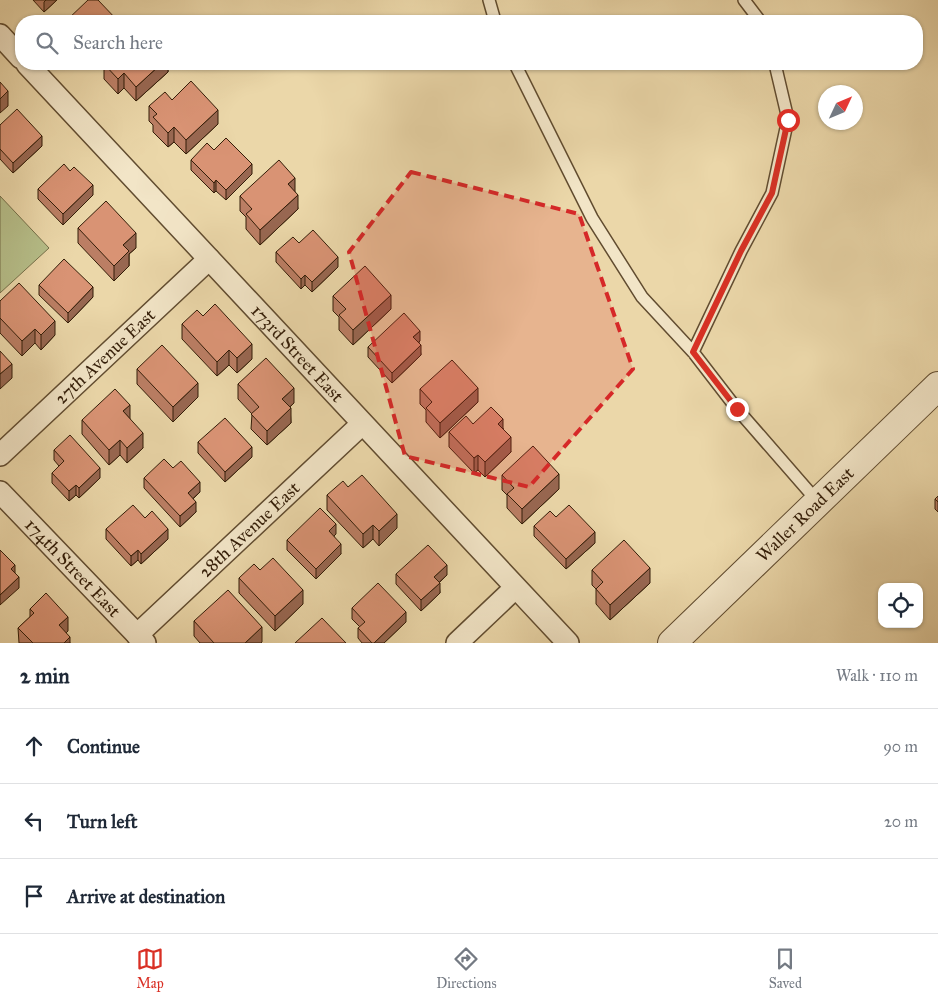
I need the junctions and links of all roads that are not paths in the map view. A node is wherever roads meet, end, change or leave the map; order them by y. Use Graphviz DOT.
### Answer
graph roads {
  1 [pos="489,0"];
  2 [pos="744,0"];
  3 [pos="493,15"];
  4 [pos="755,15"];
  5 [pos="0,35"];
  6 [pos="15,51"];
  7 [pos="33,70"];
  8 [pos="517,70"];
  9 [pos="776,70"];
  10 [pos="209,259"];
  11 [pos="693,352"];
  12 [pos="938,386"];
  13 [pos="362,424"];
  14 [pos="0,454"];
  15 [pos="0,492"];
  16 [pos="818,502"];
  17 [pos="515,588"];
  18 [pos="141,639"];
  19 [pos="456,643"];
  20 [pos="568,643"];
  21 [pos="672,643"];
  1 -- 3 [label="lane"];
  2 -- 4 [label="lane"];
  5 -- 6 [label="street"];
  7 -- 10 [label="street, 173rd Street East"];
  8 -- 11 [label="lane"];
  9 -- 11 [label="lane"];
  10 -- 13 [label="street, 173rd Street East"];
  10 -- 14 [label="street, 27th Avenue East"];
  11 -- 16 [label="lane"];
  12 -- 16 [label="street, Waller Road East"];
  13 -- 17 [label="street, 173rd Street East"];
  13 -- 18 [label="street, 28th Avenue East"];
  15 -- 18 [label="street, 174th Street East"];
  16 -- 21 [label="street, Waller Road East"];
  17 -- 19 [label="street"];
  17 -- 20 [label="street, 173rd Street East"];
}
